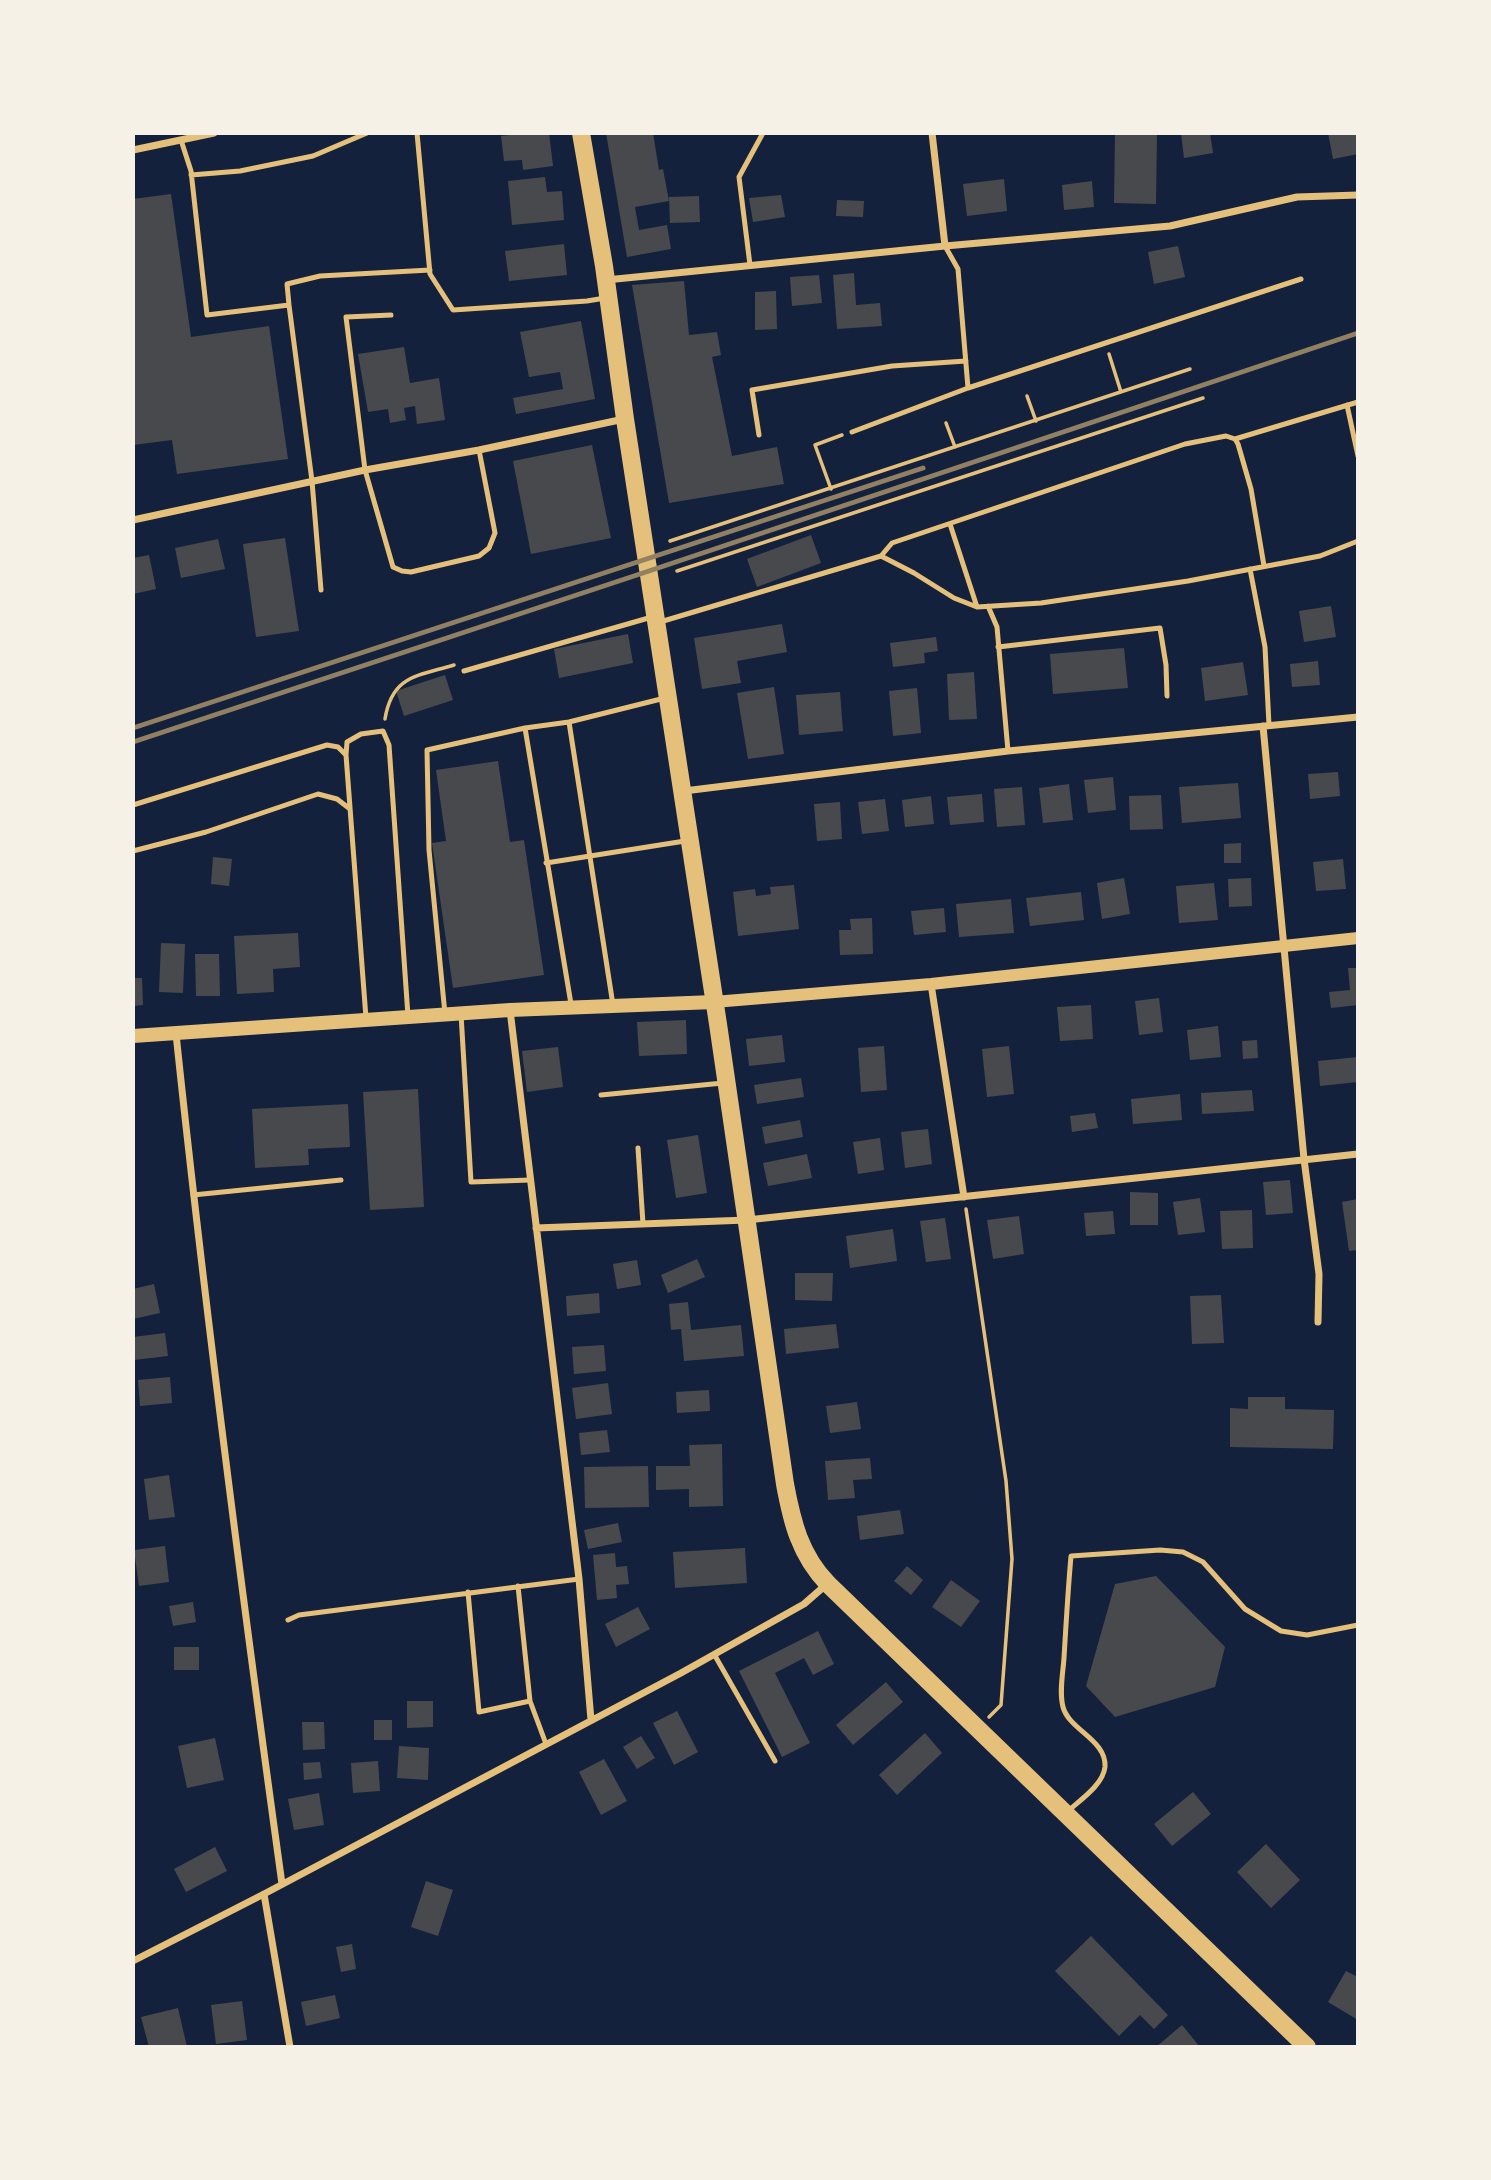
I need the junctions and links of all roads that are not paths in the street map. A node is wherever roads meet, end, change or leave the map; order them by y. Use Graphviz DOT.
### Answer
graph roads {
  1 [pos="214,133"];
  2 [pos="367,133"];
  3 [pos="417,133"];
  4 [pos="582,133"];
  5 [pos="763,133"];
  6 [pos="932,133"];
  7 [pos="198,135"];
  8 [pos="181,140"];
  9 [pos="133,150"];
  10 [pos="191,175"];
  11 [pos="1358,195"];
  12 [pos="945,246"];
  13 [pos="750,265"];
  14 [pos="430,270"];
  15 [pos="1301,279"];
  16 [pos="607,288"];
  17 [pos="289,305"];
  18 [pos="391,315"];
  19 [pos="966,361"];
  20 [pos="968,388"];
  21 [pos="1358,402"];
  22 [pos="1347,405"];
  23 [pos="625,419"];
  24 [pos="852,432"];
  25 [pos="760,435"];
  26 [pos="1235,439"];
  27 [pos="479,450"];
  28 [pos="1358,456"];
  29 [pos="365,470"];
  30 [pos="312,481"];
  31 [pos="133,520"];
  32 [pos="950,524"];
  33 [pos="1358,541"];
  34 [pos="881,556"];
  35 [pos="1264,566"];
  36 [pos="1250,569"];
  37 [pos="321,590"];
  38 [pos="988,606"];
  39 [pos="977,607"];
  40 [pos="656,619"];
  41 [pos="998,647"];
  42 [pos="464,671"];
  43 [pos="1167,696"];
  44 [pos="668,698"];
  45 [pos="1358,717"];
  46 [pos="569,722"];
  47 [pos="1266,726"];
  48 [pos="525,728"];
  49 [pos="1008,751"];
  50 [pos="346,755"];
  51 [pos="682,791"];
  52 [pos="133,805"];
  53 [pos="350,809"];
  54 [pos="689,840"];
  55 [pos="133,851"];
  56 [pos="589,856"];
  57 [pos="547,863"];
  58 [pos="1358,938"];
  59 [pos="1285,948"];
  60 [pos="931,984"];
  61 [pos="714,1002"];
  62 [pos="613,1005"];
  63 [pos="571,1007"];
  64 [pos="510,1010"];
  65 [pos="461,1013"];
  66 [pos="445,1014"];
  67 [pos="408,1016"];
  68 [pos="366,1018"];
  69 [pos="176,1034"];
  70 [pos="133,1036"];
  71 [pos="726,1083"];
  72 [pos="601,1095"];
  73 [pos="638,1148"];
  74 [pos="1358,1154"];
  75 [pos="1304,1159"];
  76 [pos="341,1180"];
  77 [pos="531,1180"];
  78 [pos="193,1195"];
  79 [pos="964,1197"];
  80 [pos="747,1220"];
  81 [pos="643,1224"];
  82 [pos="536,1228"];
  83 [pos="1318,1322"];
  84 [pos="579,1579"];
  85 [pos="828,1584"];
  86 [pos="518,1586"];
  87 [pos="468,1592"];
  88 [pos="288,1620"];
  89 [pos="1358,1626"];
  90 [pos="714,1654"];
  91 [pos="530,1701"];
  92 [pos="591,1720"];
  93 [pos="546,1744"];
  94 [pos="775,1761"];
  95 [pos="1065,1814"];
  96 [pos="282,1884"];
  97 [pos="264,1894"];
  98 [pos="133,1961"];
  99 [pos="290,2047"];
  100 [pos="1307,2047"];
  1 -- 7 [label="street"];
  2 -- 10 [label="lane"];
  3 -- 14 [label="lane"];
  4 -- 16 [label="main road"];
  5 -- 13 [label="lane"];
  6 -- 12 [label="street"];
  7 -- 8 [label="street"];
  8 -- 9 [label="street"];
  8 -- 10 [label="lane"];
  10 -- 17 [label="lane"];
  11 -- 12 [label="street"];
  12 -- 13 [label="street"];
  12 -- 19 [label="lane"];
  13 -- 16 [label="street"];
  14 -- 16 [label="lane"];
  14 -- 17 [label="lane"];
  15 -- 20 [label="lane"];
  16 -- 23 [label="main road"];
  17 -- 30 [label="lane"];
  18 -- 29 [label="lane"];
  19 -- 20 [label="lane"];
  19 -- 25 [label="lane"];
  20 -- 24 [label="lane"];
  21 -- 22 [label="lane"];
  22 -- 26 [label="lane"];
  22 -- 28 [label="lane"];
  23 -- 27 [label="street"];
  23 -- 40 [label="main road"];
  26 -- 32 [label="lane"];
  26 -- 35 [label="lane"];
  27 -- 29 [label="street"];
  27 -- 29 [label="lane"];
  29 -- 30 [label="street"];
  30 -- 31 [label="street"];
  30 -- 37 [label="lane"];
  32 -- 34 [label="lane"];
  32 -- 39 [label="lane"];
  33 -- 35 [label="lane"];
  34 -- 39 [label="lane"];
  34 -- 40 [label="lane"];
  35 -- 36 [label="lane"];
  36 -- 38 [label="lane"];
  36 -- 47 [label="lane"];
  38 -- 39 [label="lane"];
  38 -- 41 [label="lane"];
  40 -- 42 [label="lane"];
  40 -- 44 [label="main road"];
  41 -- 43 [label="lane"];
  41 -- 49 [label="lane"];
  44 -- 46 [label="lane"];
  44 -- 51 [label="main road"];
  45 -- 47 [label="street"];
  46 -- 48 [label="lane"];
  46 -- 56 [label="lane"];
  47 -- 49 [label="street"];
  47 -- 59 [label="street"];
  48 -- 57 [label="lane"];
  48 -- 66 [label="lane"];
  49 -- 51 [label="street"];
  50 -- 52 [label="lane"];
  50 -- 53 [label="lane"];
  50 -- 67 [label="lane"];
  51 -- 54 [label="main road"];
  53 -- 55 [label="lane"];
  53 -- 68 [label="lane"];
  54 -- 56 [label="lane"];
  54 -- 61 [label="main road"];
  56 -- 57 [label="lane"];
  56 -- 62 [label="lane"];
  57 -- 63 [label="lane"];
  58 -- 59 [label="street"];
  59 -- 60 [label="street"];
  59 -- 75 [label="street"];
  60 -- 61 [label="street"];
  60 -- 79 [label="street"];
  61 -- 62 [label="main road"];
  61 -- 71 [label="main road"];
  62 -- 63 [label="main road"];
  63 -- 64 [label="main road"];
  64 -- 65 [label="main road"];
  64 -- 77 [label="street"];
  65 -- 66 [label="main road"];
  65 -- 77 [label="lane"];
  66 -- 67 [label="main road"];
  67 -- 68 [label="main road"];
  68 -- 69 [label="main road"];
  69 -- 70 [label="main road"];
  69 -- 78 [label="street"];
  71 -- 72 [label="lane"];
  71 -- 80 [label="main road"];
  73 -- 81 [label="lane"];
  74 -- 75 [label="street"];
  75 -- 79 [label="street"];
  75 -- 83 [label="street"];
  76 -- 78 [label="lane"];
  77 -- 82 [label="street"];
  78 -- 96 [label="street"];
  79 -- 80 [label="street"];
  80 -- 81 [label="street"];
  80 -- 85 [label="main road"];
  81 -- 82 [label="street"];
  82 -- 84 [label="street"];
  84 -- 86 [label="lane"];
  84 -- 92 [label="street"];
  85 -- 90 [label="street"];
  85 -- 95 [label="main road"];
  86 -- 87 [label="lane"];
  86 -- 91 [label="lane"];
  87 -- 88 [label="lane"];
  87 -- 91 [label="lane"];
  89 -- 95 [label="lane"];
  90 -- 92 [label="street"];
  90 -- 94 [label="lane"];
  91 -- 93 [label="lane"];
  92 -- 93 [label="street"];
  93 -- 96 [label="street"];
  95 -- 100 [label="main road"];
  96 -- 97 [label="street"];
  97 -- 98 [label="street"];
  97 -- 99 [label="street"];
}
